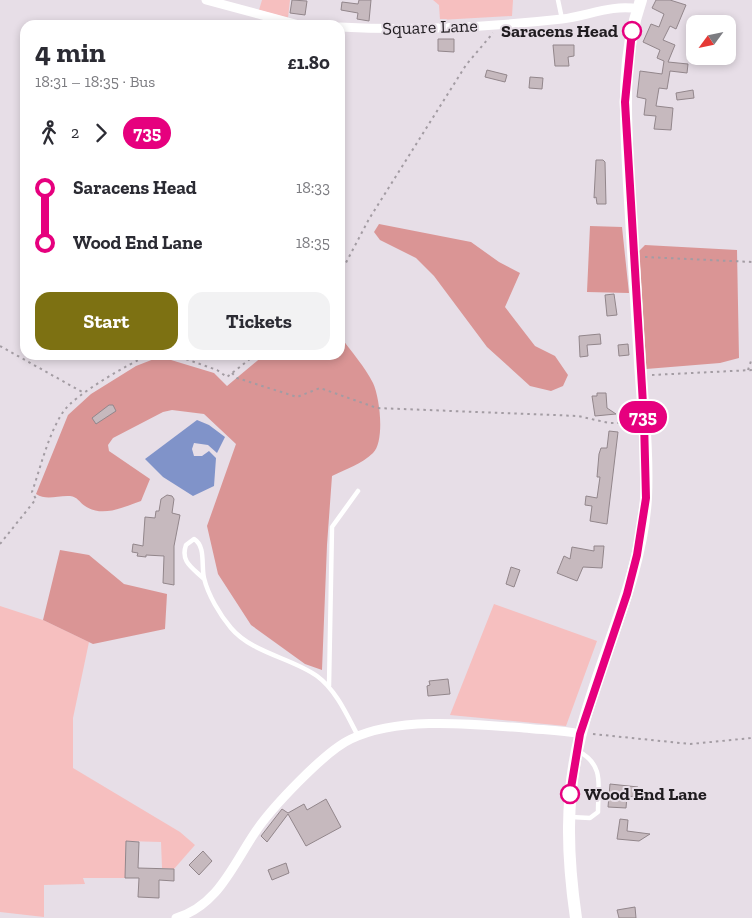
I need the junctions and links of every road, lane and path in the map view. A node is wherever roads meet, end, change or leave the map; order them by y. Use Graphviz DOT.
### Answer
graph roads {
  1 [pos="206,0"];
  2 [pos="558,0"];
  3 [pos="640,5"];
  4 [pos="562,19"];
  5 [pos="280,20"];
  6 [pos="496,24"];
  7 [pos="345,27"];
  8 [pos="633,256"];
  9 [pos="752,262"];
  10 [pos="345,265"];
  11 [pos="0,346"];
  12 [pos="20,357"];
  13 [pos="752,358"];
  14 [pos="25,360"];
  15 [pos="136,360"];
  16 [pos="188,360"];
  17 [pos="249,360"];
  18 [pos="748,370"];
  19 [pos="752,370"];
  20 [pos="232,373"];
  21 [pos="641,376"];
  22 [pos="84,393"];
  23 [pos="644,421"];
  24 [pos="358,491"];
  25 [pos="0,544"];
  26 [pos="204,579"];
  27 [pos="329,687"];
  28 [pos="581,733"];
  29 [pos="358,736"];
  30 [pos="752,738"];
  31 [pos="577,751"];
  32 [pos="568,817"];
  33 [pos="176,918"];
  34 [pos="576,918"];
  1 -- 5 [label="street"];
  2 -- 4 [label="lane"];
  3 -- 4 [label="street, Square Lane"];
  3 -- 8 [label="main road"];
  4 -- 6 [label="street, Square Lane"];
  6 -- 7 [label="street, Square Lane"];
  6 -- 10 [label="path"];
  8 -- 9 [label="path"];
  8 -- 21 [label="main road"];
  11 -- 12 [label="path"];
  13 -- 18 [label="path"];
  14 -- 22 [label="path"];
  15 -- 22 [label="path"];
  16 -- 20 [label="path"];
  17 -- 20 [label="path"];
  18 -- 19 [label="path"];
  18 -- 21 [label="path"];
  20 -- 23 [label="path"];
  21 -- 23 [label="main road"];
  22 -- 25 [label="path"];
  23 -- 28 [label="main road"];
  24 -- 27 [label="lane"];
  26 -- 26 [label="lane"];
  26 -- 27 [label="lane"];
  27 -- 29 [label="lane"];
  28 -- 29 [label="street"];
  28 -- 30 [label="path"];
  28 -- 31 [label="main road"];
  29 -- 33 [label="street"];
  31 -- 32 [label="main road"];
  31 -- 32 [label="lane"];
  32 -- 34 [label="main road"];
}
